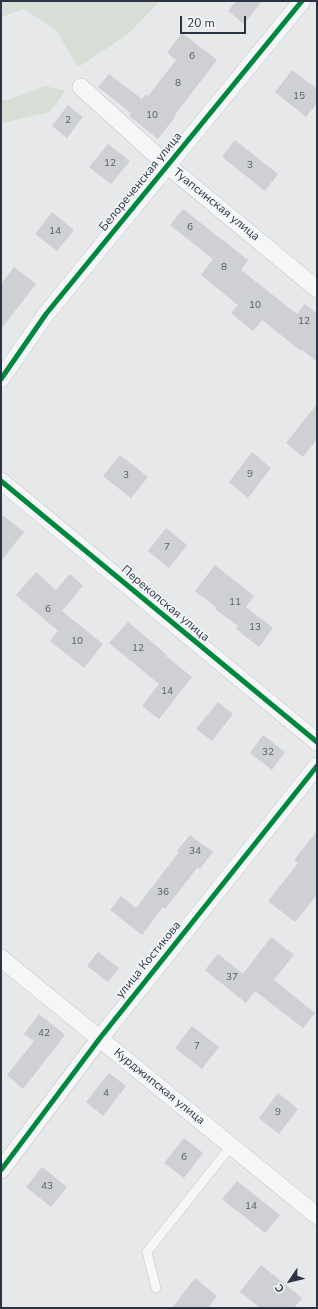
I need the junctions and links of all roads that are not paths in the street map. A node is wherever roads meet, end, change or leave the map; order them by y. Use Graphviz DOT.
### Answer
graph roads {
  1 [pos="302,1"];
  2 [pos="81,87"];
  3 [pos="167,165"];
  4 [pos="317,289"];
  5 [pos="1,380"];
  6 [pos="1,481"];
  7 [pos="317,742"];
  8 [pos="317,766"];
  9 [pos="1,958"];
  10 [pos="100,1038"];
  11 [pos="231,1146"];
  12 [pos="1,1170"];
  13 [pos="317,1216"];
  14 [pos="156,1288"];
  1 -- 3 [label="street, Белореченская улица"];
  2 -- 3 [label="street, Туапсинская улица"];
  3 -- 4 [label="street, Туапсинская улица"];
  3 -- 5 [label="street, Белореченская улица"];
  6 -- 7 [label="street, Перекопская улица"];
  8 -- 10 [label="street, улица Костикова"];
  9 -- 10 [label="street, Курджипская улица"];
  10 -- 11 [label="street, Курджипская улица"];
  10 -- 12 [label="street, улица Костикова"];
  11 -- 13 [label="street, Курджипская улица"];
  11 -- 14 [label="lane"];
}
